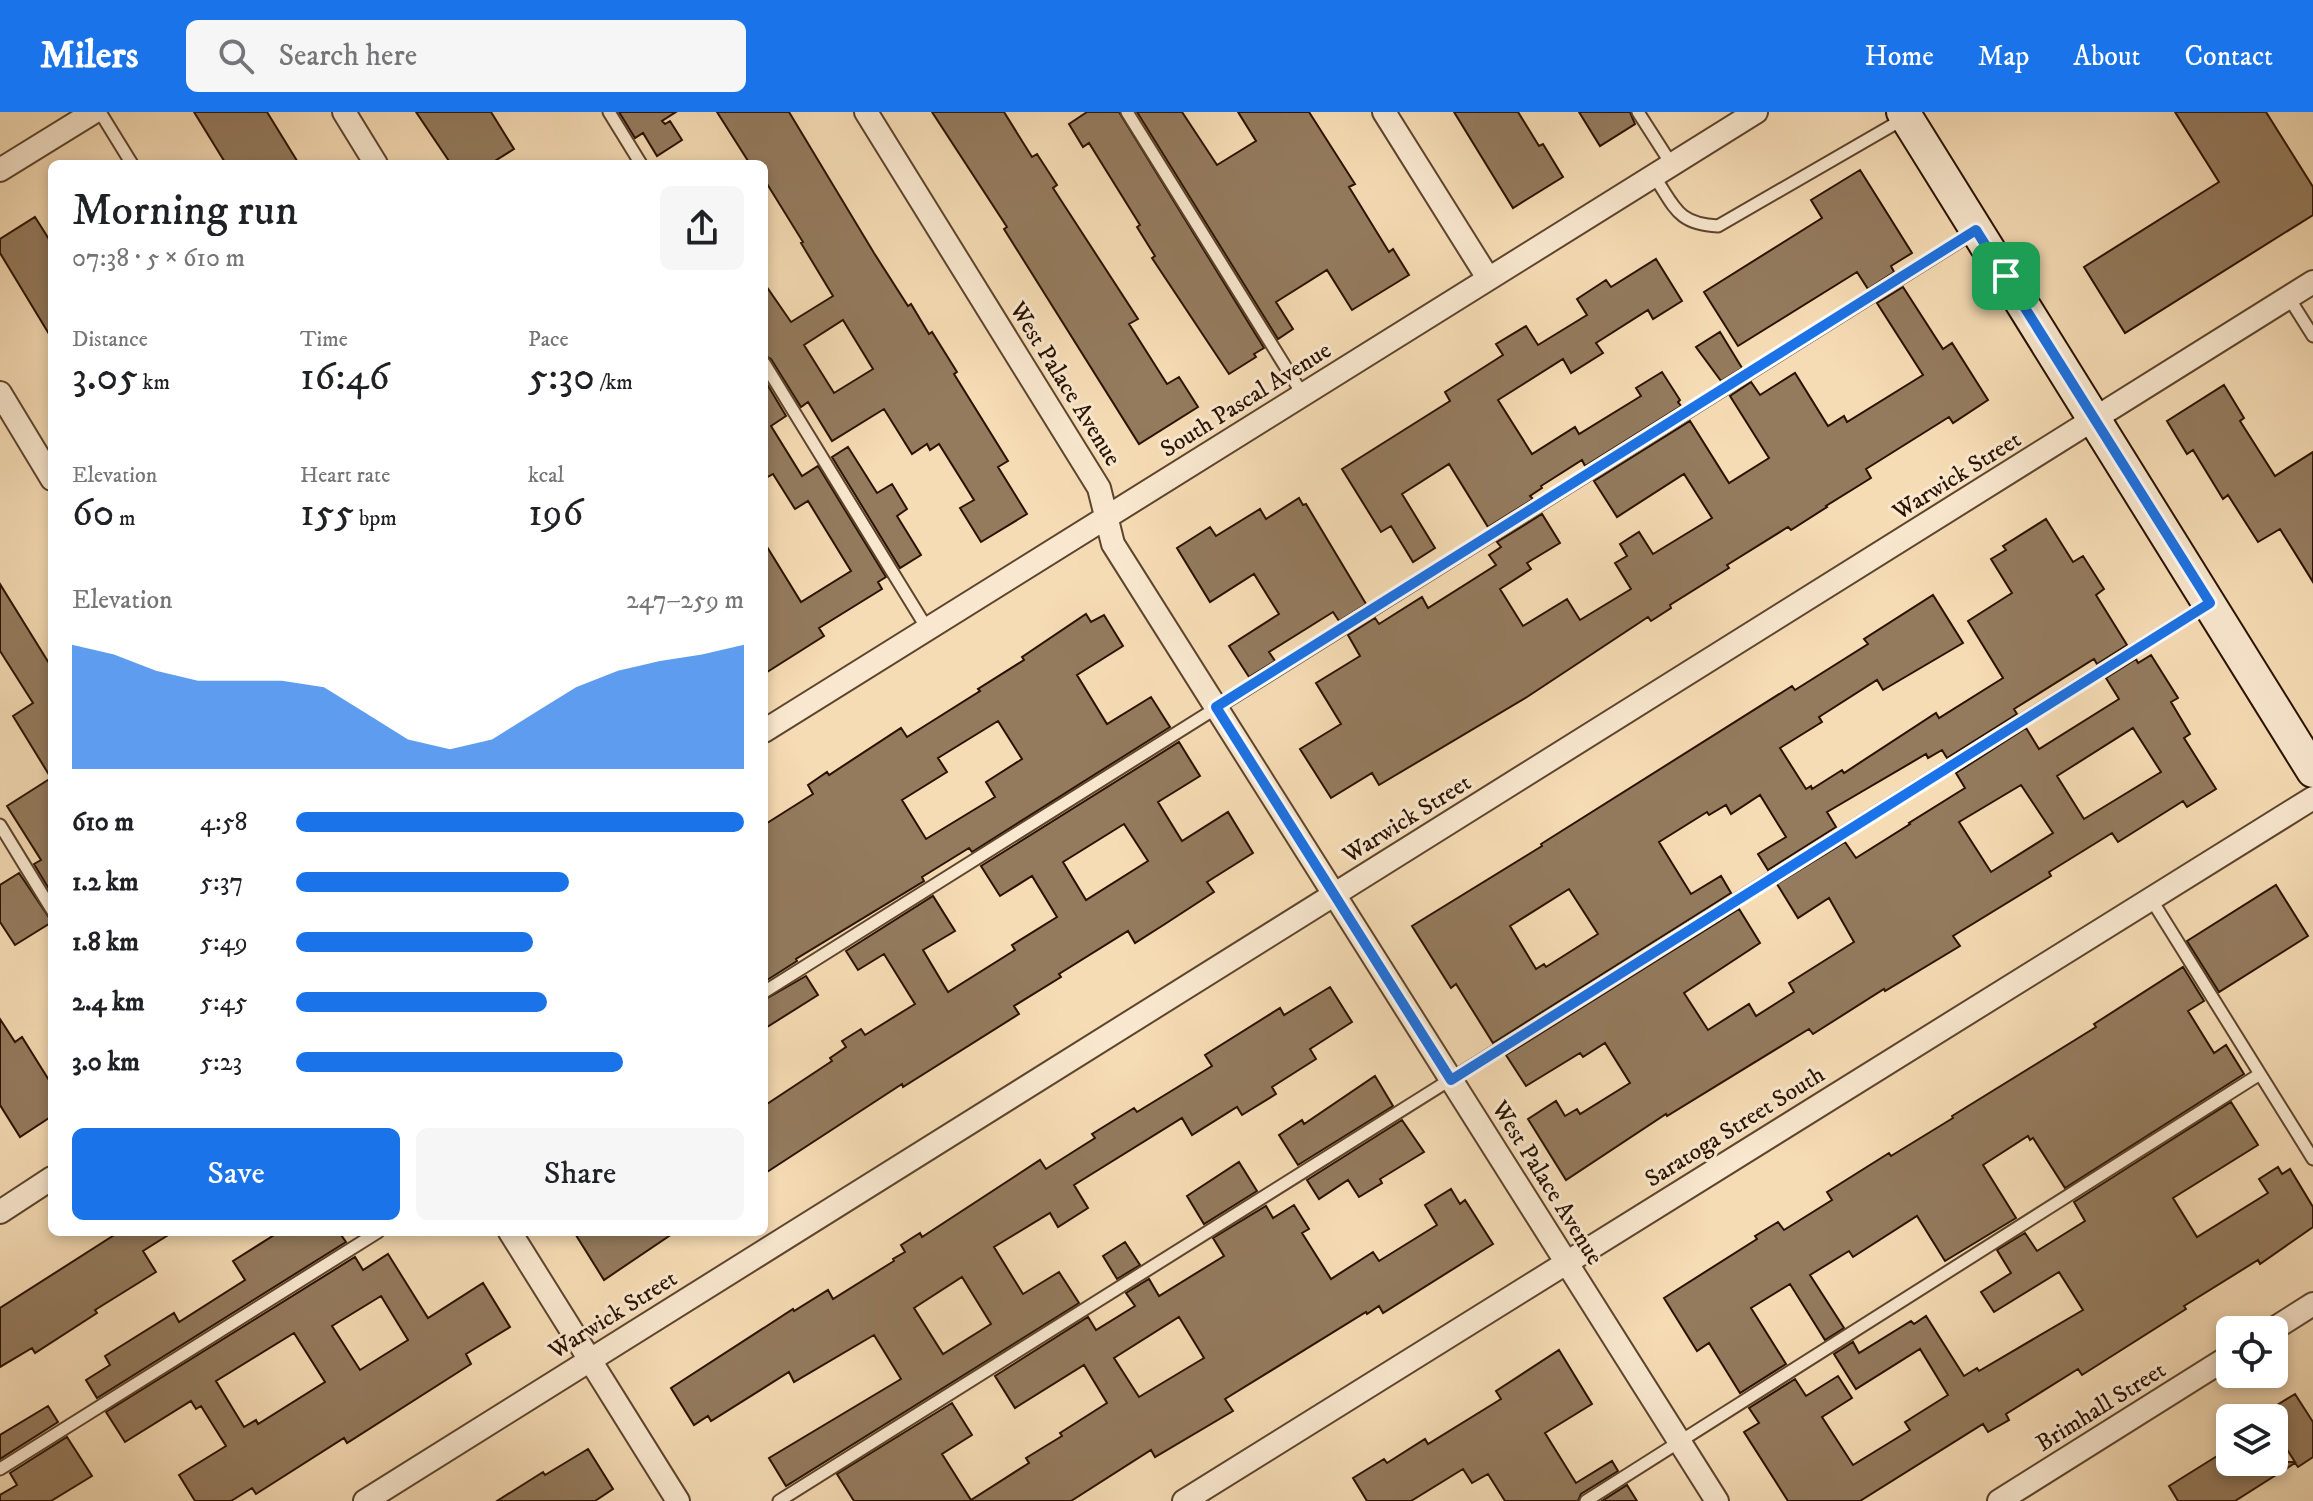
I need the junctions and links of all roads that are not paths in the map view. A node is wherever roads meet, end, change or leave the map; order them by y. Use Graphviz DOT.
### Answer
graph roads {
  1 [pos="97,112"];
  2 [pos="344,112"];
  3 [pos="609,112"];
  4 [pos="866,112"];
  5 [pos="1127,112"];
  6 [pos="1384,112"];
  7 [pos="1638,112"];
  8 [pos="1756,112"];
  9 [pos="1905,114"];
  10 [pos="129,160"];
  11 [pos="374,160"];
  12 [pos="639,160"];
  13 [pos="0,170"];
  14 [pos="1663,171"];
  15 [pos="1976,230"];
  16 [pos="1488,278"];
  17 [pos="2313,282"];
  18 [pos="2289,298"];
  19 [pos="2313,336"];
  20 [pos="768,370"];
  21 [pos="0,393"];
  22 [pos="1303,395"];
  23 [pos="2096,420"];
  24 [pos="48,472"];
  25 [pos="1106,520"];
  26 [pos="2210,603"];
  27 [pos="928,630"];
  28 [pos="1216,707"];
  29 [pos="768,729"];
  30 [pos="2313,771"];
  31 [pos="2313,798"];
  32 [pos="0,825"];
  33 [pos="1334,895"];
  34 [pos="2151,899"];
  35 [pos="48,903"];
  36 [pos="768,989"];
  37 [pos="2260,1074"];
  38 [pos="1451,1080"];
  39 [pos="2313,1159"];
  40 [pos="48,1181"];
  41 [pos="0,1212"];
  42 [pos="372,1236"];
  43 [pos="512,1236"];
  44 [pos="1567,1263"];
  45 [pos="2313,1304"];
  46 [pos="2288,1320"];
  47 [pos="588,1361"];
  48 [pos="2216,1365"];
  49 [pos="1680,1442"];
  50 [pos="0,1469"];
  51 [pos="365,1501"];
  52 [pos="678,1501"];
  53 [pos="779,1501"];
  54 [pos="1184,1501"];
  55 [pos="1586,1501"];
  56 [pos="1717,1501"];
  57 [pos="1999,1501"];
  1 -- 10 [label="lane"];
  1 -- 13 [label="street"];
  2 -- 11 [label="street"];
  3 -- 12 [label="lane"];
  4 -- 25 [label="street, West Palace Avenue"];
  5 -- 22 [label="lane"];
  6 -- 16 [label="street"];
  7 -- 14 [label="lane"];
  8 -- 14 [label="street, South Pascal Avenue"];
  9 -- 14 [label="lane"];
  9 -- 15 [label="main road"];
  14 -- 16 [label="street, South Pascal Avenue"];
  15 -- 23 [label="main road"];
  15 -- 28 [label="lane"];
  16 -- 22 [label="street, South Pascal Avenue"];
  17 -- 18 [label="street, Warwick Street"];
  18 -- 19 [label="lane"];
  18 -- 23 [label="street, Warwick Street"];
  20 -- 27 [label="lane"];
  21 -- 24 [label="street"];
  22 -- 25 [label="street, South Pascal Avenue"];
  23 -- 26 [label="main road"];
  23 -- 33 [label="street, Warwick Street"];
  25 -- 27 [label="street, South Pascal Avenue"];
  25 -- 28 [label="street, West Palace Avenue"];
  26 -- 30 [label="main road"];
  26 -- 38 [label="lane"];
  27 -- 29 [label="street, South Pascal Avenue"];
  28 -- 33 [label="street, West Palace Avenue"];
  28 -- 36 [label="lane"];
  31 -- 34 [label="street, Saratoga Street South"];
  32 -- 35 [label="lane"];
  33 -- 38 [label="street, West Palace Avenue"];
  33 -- 47 [label="street, Warwick Street"];
  34 -- 37 [label="lane"];
  34 -- 44 [label="street, Saratoga Street South"];
  37 -- 39 [label="lane"];
  37 -- 49 [label="lane"];
  38 -- 44 [label="street, West Palace Avenue"];
  38 -- 53 [label="lane"];
  40 -- 41 [label="street"];
  42 -- 50 [label="lane"];
  43 -- 47 [label="street"];
  44 -- 49 [label="street, West Palace Avenue"];
  44 -- 54 [label="street, Saratoga Street South"];
  45 -- 46 [label="street"];
  47 -- 51 [label="street, Warwick Street"];
  47 -- 52 [label="street"];
  48 -- 57 [label="street, Brimhall Street"];
  49 -- 55 [label="lane"];
  49 -- 56 [label="street, West Palace Avenue"];
}
